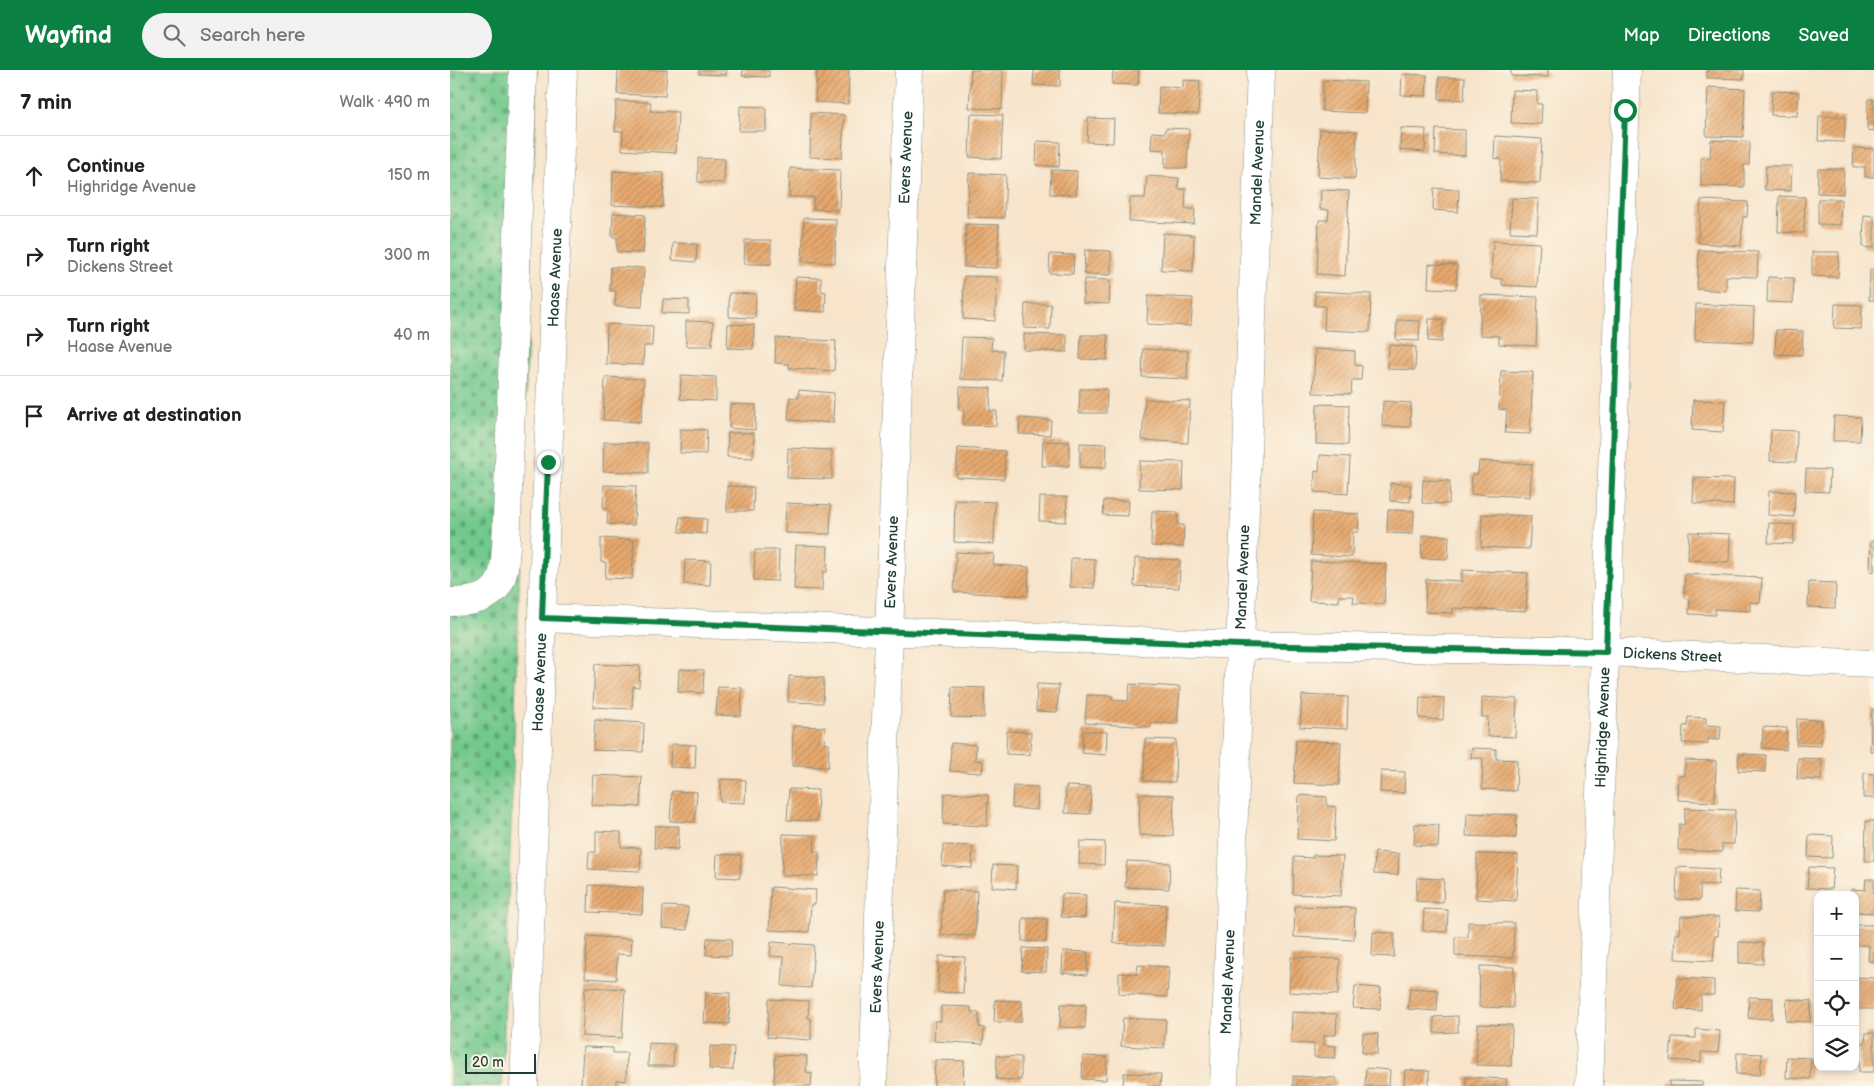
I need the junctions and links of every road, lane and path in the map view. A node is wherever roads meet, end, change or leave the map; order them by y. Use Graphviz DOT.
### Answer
graph roads {
  1 [pos="523,70"];
  2 [pos="563,70"];
  3 [pos="909,70"];
  4 [pos="1261,70"];
  5 [pos="1627,70"];
  6 [pos="450,602"];
  7 [pos="542,618"];
  8 [pos="890,632"];
  9 [pos="1240,645"];
  10 [pos="1606,652"];
  11 [pos="1874,664"];
  12 [pos="524,1086"];
  13 [pos="872,1086"];
  14 [pos="1224,1086"];
  15 [pos="1588,1086"];
  1 -- 6 [label="street"];
  2 -- 7 [label="street, Haase Avenue"];
  3 -- 8 [label="street, Evers Avenue"];
  4 -- 9 [label="street, Mandel Avenue"];
  5 -- 10 [label="street, Highridge Avenue"];
  7 -- 8 [label="street, Dickens Street"];
  7 -- 12 [label="street, Haase Avenue"];
  8 -- 9 [label="street, Dickens Street"];
  8 -- 13 [label="street, Evers Avenue"];
  9 -- 10 [label="street, Dickens Street"];
  9 -- 14 [label="street, Mandel Avenue"];
  10 -- 11 [label="street, Dickens Street"];
  10 -- 15 [label="street, Highridge Avenue"];
}
